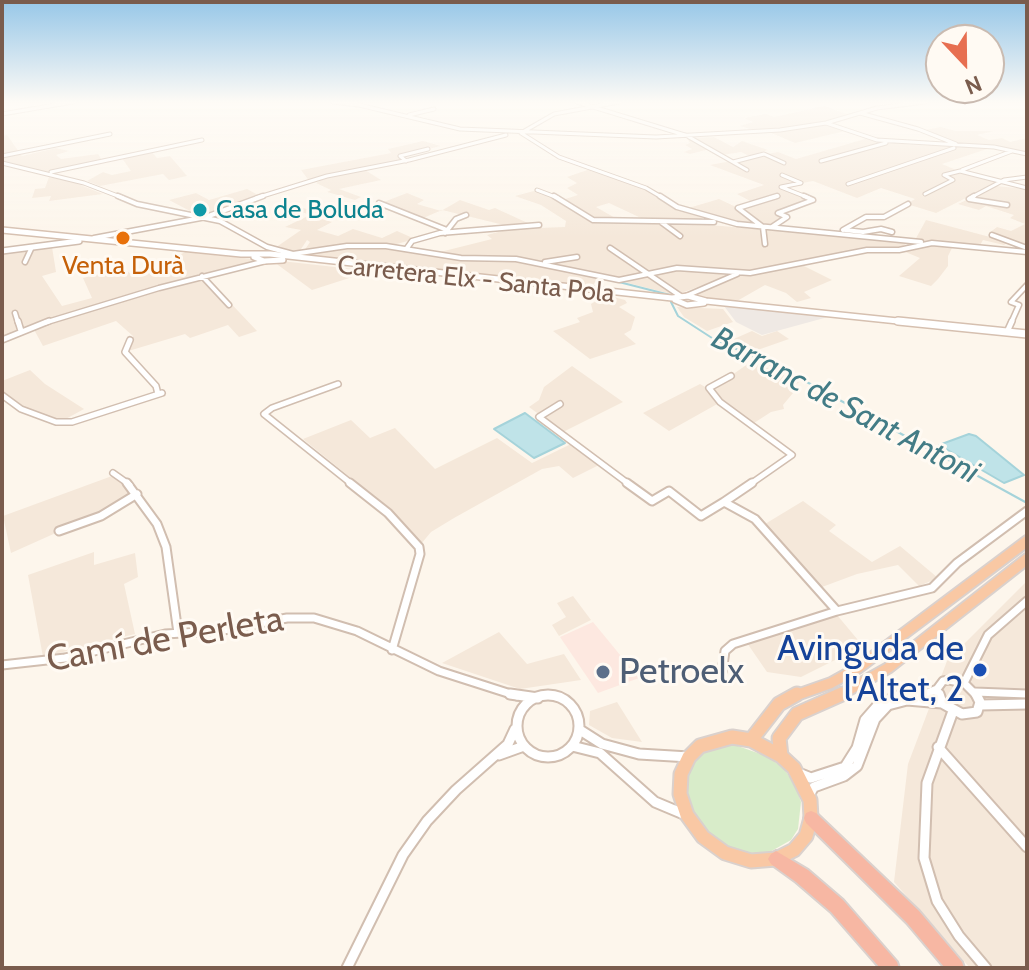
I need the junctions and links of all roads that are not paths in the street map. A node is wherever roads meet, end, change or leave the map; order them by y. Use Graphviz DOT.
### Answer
graph roads {
  1 [pos="45,147"];
  2 [pos="168,147"];
  3 [pos="455,147"];
  4 [pos="544,147"];
  5 [pos="708,147"];
  6 [pos="872,147"];
  7 [pos="956,147"];
  8 [pos="977,147"];
  9 [pos="428,149"];
  10 [pos="1013,150"];
  11 [pos="1027,154"];
  12 [pos="2,156"];
  13 [pos="406,161"];
  14 [pos="821,161"];
  15 [pos="733,162"];
  16 [pos="784,163"];
  17 [pos="2,165"];
  18 [pos="747,170"];
  19 [pos="964,172"];
  20 [pos="47,173"];
  21 [pos="782,175"];
  22 [pos="1027,177"];
  23 [pos="1004,180"];
  24 [pos="848,184"];
  25 [pos="1027,188"];
  26 [pos="537,190"];
  27 [pos="925,194"];
  28 [pos="778,196"];
  29 [pos="379,203"];
  30 [pos="908,204"];
  31 [pos="1007,205"];
  32 [pos="466,215"];
  33 [pos="206,217"];
  34 [pos="658,220"];
  35 [pos="737,224"];
  36 [pos="539,225"];
  37 [pos="763,227"];
  38 [pos="771,228"];
  39 [pos="843,230"];
  40 [pos="2,231"];
  41 [pos="446,232"];
  42 [pos="892,232"];
  43 [pos="838,234"];
  44 [pos="992,235"];
  45 [pos="680,236"];
  46 [pos="80,239"];
  47 [pos="94,239"];
  48 [pos="932,243"];
  49 [pos="765,244"];
  50 [pos="407,248"];
  51 [pos="610,248"];
  52 [pos="31,249"];
  53 [pos="1027,250"];
  54 [pos="2,251"];
  55 [pos="272,256"];
  56 [pos="577,257"];
  57 [pos="25,262"];
  58 [pos="538,264"];
  59 [pos="739,274"];
  60 [pos="646,275"];
  61 [pos="202,276"];
  62 [pos="1027,285"];
  63 [pos="682,298"];
  64 [pos="696,301"];
  65 [pos="229,305"];
  66 [pos="15,313"];
  67 [pos="21,331"];
  68 [pos="1007,332"];
  69 [pos="1027,335"];
  70 [pos="2,340"];
  71 [pos="130,340"];
  72 [pos="731,376"];
  73 [pos="338,384"];
  74 [pos="2,395"];
  75 [pos="560,404"];
  76 [pos="113,473"];
  77 [pos="137,494"];
  78 [pos="724,502"];
  79 [pos="1026,512"];
  80 [pos="59,531"];
  81 [pos="1027,541"];
  82 [pos="1027,559"];
  83 [pos="1027,601"];
  84 [pos="837,611"];
  85 [pos="178,633"];
  86 [pos="392,650"];
  87 [pos="2,665"];
  88 [pos="722,672"];
  89 [pos="964,683"];
  90 [pos="937,689"];
  91 [pos="505,692"];
  92 [pos="975,692"];
  93 [pos="1027,694"];
  94 [pos="538,698"];
  95 [pos="942,703"];
  96 [pos="1027,704"];
  97 [pos="980,705"];
  98 [pos="519,711"];
  99 [pos="953,711"];
  100 [pos="515,729"];
  101 [pos="580,730"];
  102 [pos="751,740"];
  103 [pos="524,746"];
  104 [pos="572,746"];
  105 [pos="938,747"];
  106 [pos="781,756"];
  107 [pos="689,757"];
  108 [pos="492,758"];
  109 [pos="794,768"];
  110 [pos="808,796"];
  111 [pos="687,815"];
  112 [pos="811,818"];
  113 [pos="1027,847"];
  114 [pos="776,859"];
  115 [pos="347,968"];
  116 [pos="891,968"];
  117 [pos="956,968"];
  118 [pos="986,968"];
  1 -- 12 [label="street"];
  2 -- 20 [label="street"];
  3 -- 13 [label="street"];
  4 -- 35 [label="street"];
  5 -- 15 [label="street"];
  6 -- 14 [label="street"];
  7 -- 24 [label="street"];
  8 -- 10 [label="street"];
  9 -- 13 [label="street"];
  10 -- 11 [label="street"];
  10 -- 19 [label="street"];
  13 -- 33 [label="street"];
  15 -- 16 [label="street"];
  15 -- 18 [label="street"];
  17 -- 20 [label="street"];
  19 -- 23 [label="street"];
  19 -- 27 [label="street"];
  20 -- 33 [label="street"];
  21 -- 38 [label="street"];
  22 -- 23 [label="street"];
  23 -- 25 [label="street"];
  23 -- 31 [label="street"];
  26 -- 34 [label="street"];
  28 -- 37 [label="street"];
  29 -- 41 [label="street"];
  30 -- 39 [label="street"];
  32 -- 41 [label="street"];
  33 -- 47 [label="street"];
  33 -- 55 [label="street"];
  34 -- 35 [label="street"];
  34 -- 45 [label="street"];
  35 -- 37 [label="street"];
  36 -- 41 [label="street"];
  37 -- 38 [label="street"];
  37 -- 49 [label="street"];
  38 -- 43 [label="street"];
  39 -- 42 [label="street"];
  39 -- 43 [label="street"];
  40 -- 46 [label="main road"];
  41 -- 50 [label="street"];
  43 -- 48 [label="street"];
  44 -- 53 [label="street"];
  46 -- 47 [label="main road, Carretera Elx - Santa Pola"];
  46 -- 52 [label="street"];
  47 -- 55 [label="main road, Carretera Elx - Santa Pola"];
  48 -- 53 [label="street"];
  48 -- 59 [label="street"];
  50 -- 55 [label="street"];
  50 -- 58 [label="street"];
  51 -- 60 [label="street"];
  52 -- 54 [label="street"];
  52 -- 57 [label="street"];
  55 -- 61 [label="street"];
  55 -- 63 [label="main road, Carretera Elx - Santa Pola"];
  56 -- 58 [label="street"];
  58 -- 60 [label="street"];
  59 -- 60 [label="street"];
  59 -- 63 [label="street"];
  60 -- 63 [label="street"];
  61 -- 65 [label="street"];
  61 -- 67 [label="street"];
  62 -- 68 [label="street"];
  63 -- 64 [label="main road, Carretera Elx - Santa Pola"];
  64 -- 68 [label="main road"];
  64 -- 69 [label="main road"];
  66 -- 67 [label="street"];
  67 -- 70 [label="street"];
  68 -- 69 [label="main road"];
  71 -- 74 [label="street"];
  72 -- 78 [label="street"];
  73 -- 86 [label="street"];
  75 -- 78 [label="street"];
  76 -- 77 [label="street"];
  77 -- 80 [label="street"];
  77 -- 85 [label="street"];
  78 -- 84 [label="street"];
  79 -- 84 [label="street"];
  81 -- 102 [label="highway"];
  82 -- 106 [label="highway"];
  83 -- 89 [label="street"];
  84 -- 88 [label="street"];
  85 -- 86 [label="street, Camí de Perleta"];
  85 -- 87 [label="street, Camí de Perleta"];
  86 -- 91 [label="street, Camí de Perleta"];
  89 -- 90 [label="street"];
  89 -- 92 [label="street"];
  90 -- 95 [label="street"];
  90 -- 109 [label="street"];
  91 -- 94 [label="street, Camí de Perleta"];
  91 -- 98 [label="street"];
  92 -- 93 [label="street"];
  92 -- 97 [label="street"];
  94 -- 98 [label="street"];
  94 -- 101 [label="street"];
  95 -- 99 [label="street"];
  95 -- 110 [label="street"];
  96 -- 97 [label="street"];
  97 -- 99 [label="street"];
  98 -- 100 [label="street"];
  99 -- 105 [label="street"];
  100 -- 103 [label="street"];
  100 -- 108 [label="street"];
  101 -- 104 [label="street"];
  101 -- 107 [label="street"];
  102 -- 106 [label="highway"];
  102 -- 107 [label="highway"];
  103 -- 104 [label="street"];
  103 -- 108 [label="street"];
  104 -- 111 [label="street"];
  105 -- 113 [label="street"];
  105 -- 118 [label="street"];
  106 -- 109 [label="highway"];
  107 -- 111 [label="highway"];
  108 -- 115 [label="street"];
  109 -- 110 [label="highway"];
  110 -- 112 [label="highway"];
  111 -- 114 [label="highway"];
  112 -- 114 [label="highway"];
  112 -- 117 [label="highway"];
  114 -- 116 [label="highway"];
}
